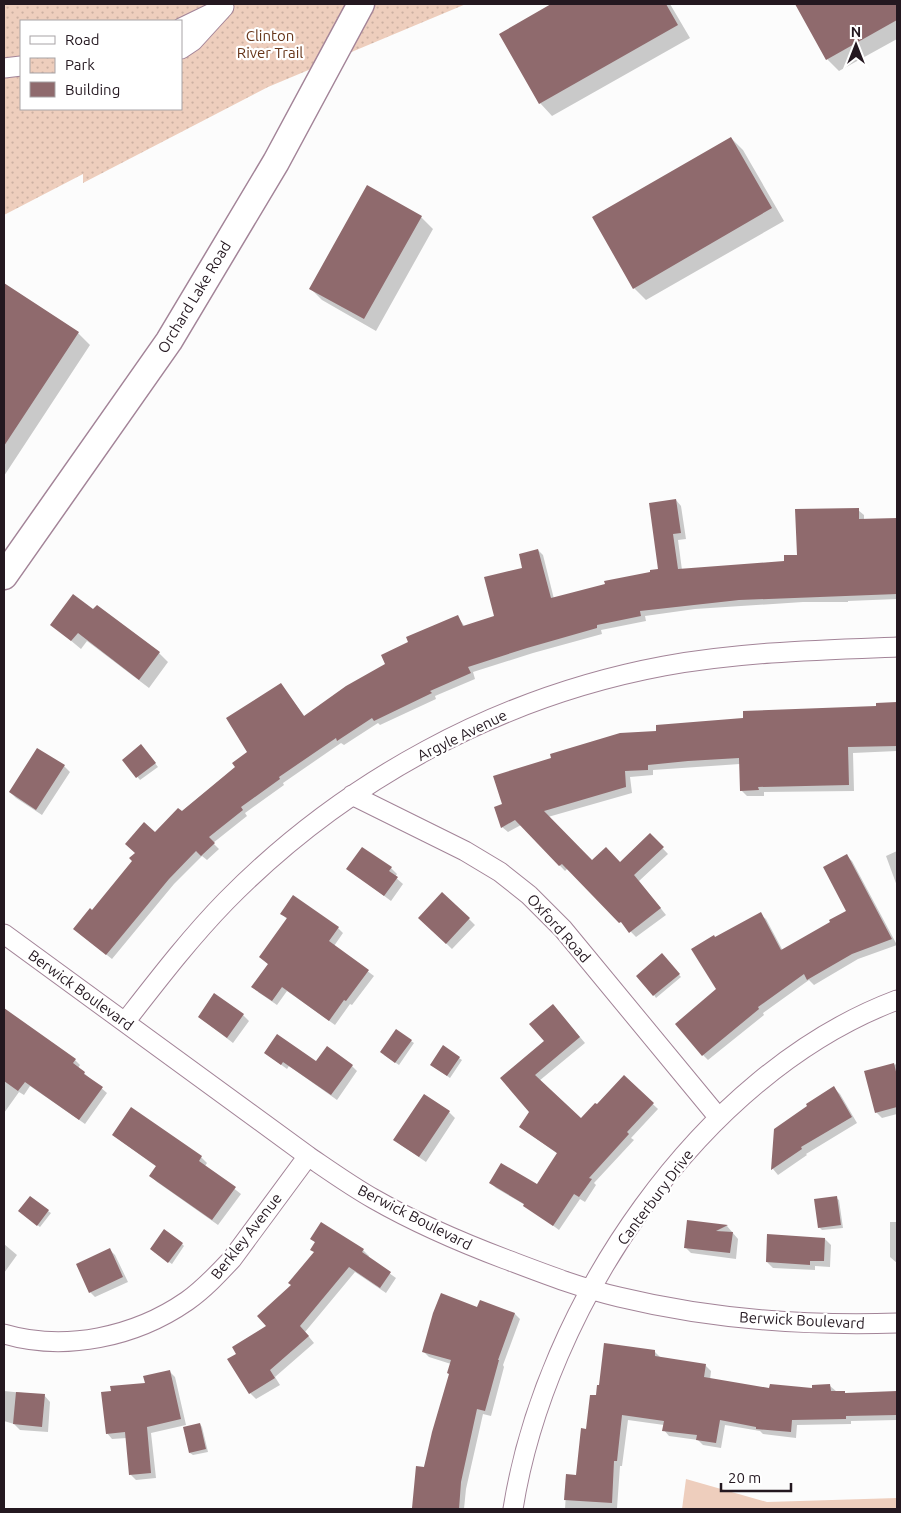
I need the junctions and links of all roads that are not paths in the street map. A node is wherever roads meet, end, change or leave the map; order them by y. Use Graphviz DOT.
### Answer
graph roads {
  1 [pos="361,4"];
  2 [pos="227,5"];
  3 [pos="182,28"];
  4 [pos="182,48"];
  5 [pos="20,66"];
  6 [pos="4,69"];
  7 [pos="20,73"];
  8 [pos="4,576"];
  9 [pos="897,647"];
  10 [pos="352,796"];
  11 [pos="4,934"];
  12 [pos="897,1000"];
  13 [pos="124,1022"];
  14 [pos="719,1118"];
  15 [pos="308,1156"];
  16 [pos="590,1290"];
  17 [pos="897,1322"];
  18 [pos="4,1334"];
  19 [pos="513,1509"];
  1 -- 8 [label="main road, Orchard Lake Road"];
  2 -- 3 [label="street"];
  2 -- 4 [label="street"];
  5 -- 6 [label="street"];
  6 -- 7 [label="street"];
  9 -- 10 [label="street, Argyle Avenue"];
  10 -- 13 [label="street, Argyle Avenue"];
  10 -- 14 [label="street, Oxford Road"];
  11 -- 13 [label="street, Berwick Boulevard"];
  12 -- 14 [label="street, Canterbury Drive"];
  13 -- 15 [label="street, Berwick Boulevard"];
  14 -- 16 [label="street, Canterbury Drive"];
  15 -- 16 [label="street, Berwick Boulevard"];
  15 -- 18 [label="street, Berkley Avenue"];
  16 -- 17 [label="street, Berwick Boulevard"];
  16 -- 19 [label="street, Canterbury Drive"];
}
